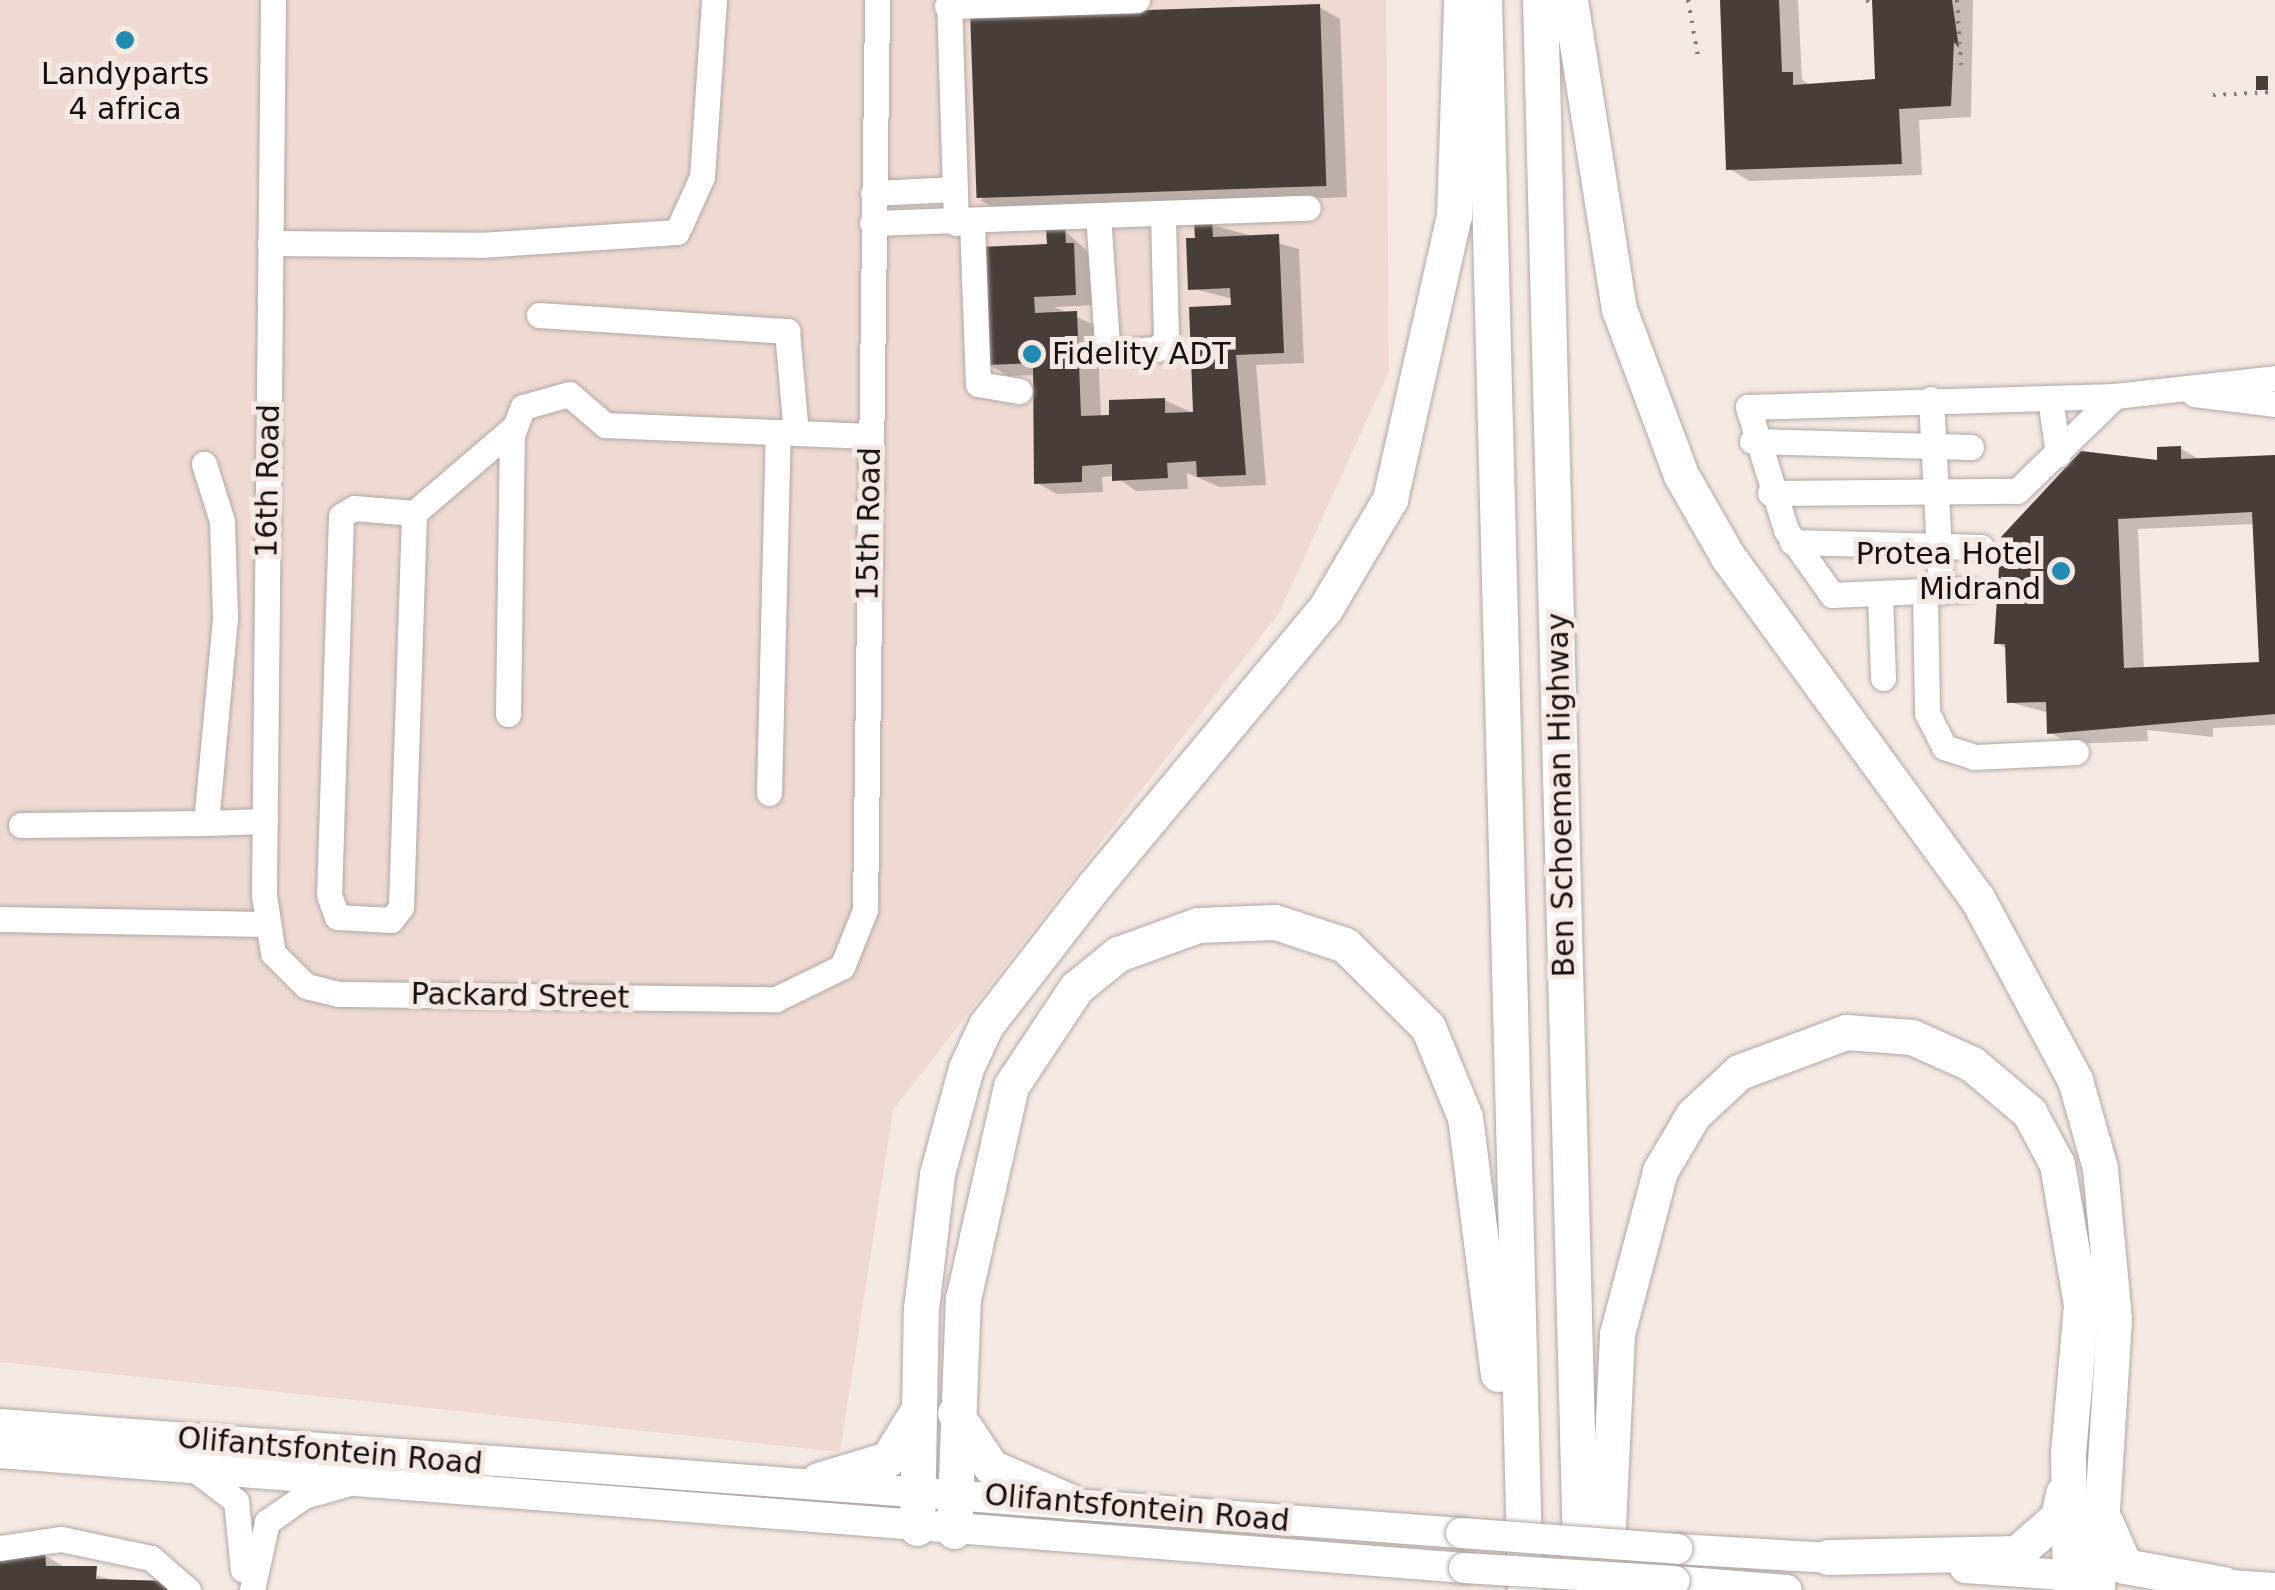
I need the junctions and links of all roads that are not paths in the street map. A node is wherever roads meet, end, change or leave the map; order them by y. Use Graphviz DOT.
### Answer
graph roads {
  1 [pos="273,0"];
  2 [pos="714,0"];
  3 [pos="877,0"];
  4 [pos="1137,0"];
  5 [pos="1461,0"];
  6 [pos="1484,0"];
  7 [pos="1540,0"];
  8 [pos="1570,0"];
  9 [pos="948,3"];
  10 [pos="954,189"];
  11 [pos="873,192"];
  12 [pos="1308,208"];
  13 [pos="1163,213"];
  14 [pos="1098,215"];
  15 [pos="964,222"];
  16 [pos="872,223"];
  17 [pos="270,243"];
  18 [pos="539,315"];
  19 [pos="2275,378"];
  20 [pos="1020,390"];
  21 [pos="2179,392"];
  22 [pos="2115,396"];
  23 [pos="2050,398"];
  24 [pos="1930,400"];
  25 [pos="2275,404"];
  26 [pos="513,428"];
  27 [pos="787,432"];
  28 [pos="870,436"];
  29 [pos="1752,441"];
  30 [pos="1971,447"];
  31 [pos="1932,448"];
  32 [pos="2058,454"];
  33 [pos="204,464"];
  34 [pos="1770,493"];
  35 [pos="1936,494"];
  36 [pos="414,513"];
  37 [pos="1792,542"];
  38 [pos="1981,547"];
  39 [pos="1939,548"];
  40 [pos="1968,589"];
  41 [pos="1933,593"];
  42 [pos="1880,596"];
  43 [pos="1883,678"];
  44 [pos="508,714"];
  45 [pos="2076,752"];
  46 [pos="769,793"];
  47 [pos="265,821"];
  48 [pos="206,823"];
  49 [pos="20,825"];
  50 [pos="0,919"];
  51 [pos="265,924"];
  52 [pos="276,959"];
  53 [pos="776,998"];
  54 [pos="919,1408"];
  55 [pos="955,1412"];
  56 [pos="0,1424"];
  57 [pos="0,1453"];
  58 [pos="2085,1455"];
  59 [pos="190,1467"];
  60 [pos="366,1479"];
  61 [pos="818,1480"];
  62 [pos="920,1492"];
  63 [pos="956,1494"];
  64 [pos="1072,1502"];
  65 [pos="918,1528"];
  66 [pos="954,1531"];
  67 [pos="0,1548"];
  68 [pos="1828,1558"];
  69 [pos="2084,1583"];
  70 [pos="2223,1584"];
  71 [pos="2275,1588"];
  72 [pos="188,1590"];
  73 [pos="249,1590"];
  74 [pos="1512,1590"];
  75 [pos="1524,1590"];
  76 [pos="1581,1590"];
  77 [pos="1605,1590"];
  78 [pos="1787,1590"];
  1 -- 17 [label="street, 16th Road"];
  2 -- 17 [label="street"];
  3 -- 11 [label="street, 15th Road"];
  4 -- 9 [label="street"];
  5 -- 54 [label="highway"];
  6 -- 75 [label="highway, Ben Schoeman Highway"];
  7 -- 76 [label="highway, Ben Schoeman Highway"];
  8 -- 58 [label="highway"];
  9 -- 10 [label="street"];
  10 -- 11 [label="street"];
  10 -- 15 [label="street"];
  11 -- 16 [label="street, 15th Road"];
  12 -- 13 [label="street"];
  13 -- 14 [label="street"];
  13 -- 14 [label="street"];
  14 -- 15 [label="street"];
  15 -- 16 [label="street"];
  15 -- 20 [label="street"];
  16 -- 28 [label="street, 15th Road"];
  17 -- 47 [label="street, 16th Road"];
  18 -- 27 [label="street"];
  19 -- 21 [label="street"];
  21 -- 22 [label="street"];
  21 -- 25 [label="street"];
  22 -- 23 [label="street"];
  22 -- 32 [label="street"];
  23 -- 24 [label="street"];
  23 -- 32 [label="street"];
  24 -- 29 [label="street"];
  24 -- 31 [label="street"];
  26 -- 27 [label="street"];
  26 -- 36 [label="street"];
  26 -- 44 [label="street"];
  27 -- 28 [label="street"];
  27 -- 46 [label="street"];
  28 -- 53 [label="street, 15th Road"];
  29 -- 31 [label="street"];
  29 -- 34 [label="street"];
  30 -- 31 [label="street"];
  31 -- 35 [label="street"];
  32 -- 35 [label="street"];
  33 -- 48 [label="street"];
  34 -- 35 [label="street"];
  34 -- 37 [label="street"];
  35 -- 39 [label="street"];
  36 -- 36 [label="street"];
  37 -- 39 [label="street"];
  37 -- 42 [label="street"];
  38 -- 39 [label="street"];
  39 -- 41 [label="street"];
  40 -- 41 [label="street"];
  41 -- 42 [label="street"];
  41 -- 45 [label="street"];
  42 -- 43 [label="street"];
  47 -- 48 [label="street"];
  47 -- 51 [label="street, 16th Road"];
  48 -- 49 [label="street"];
  50 -- 51 [label="street"];
  51 -- 52 [label="street, 16th Road"];
  52 -- 53 [label="street, Packard Street"];
  54 -- 61 [label="highway"];
  54 -- 62 [label="highway"];
  55 -- 63 [label="highway"];
  55 -- 64 [label="highway"];
  55 -- 74 [label="highway"];
  56 -- 61 [label="main road, Olifantsfontein Road"];
  57 -- 59 [label="main road, Olifantsfontein Road"];
  58 -- 68 [label="highway"];
  58 -- 69 [label="highway"];
  58 -- 70 [label="highway"];
  58 -- 77 [label="highway"];
  59 -- 60 [label="main road, Olifantsfontein Road"];
  59 -- 73 [label="street"];
  60 -- 65 [label="main road, Olifantsfontein Road"];
  60 -- 73 [label="street"];
  61 -- 62 [label="main road, Olifantsfontein Road"];
  62 -- 63 [label="main road, Olifantsfontein Road"];
  62 -- 65 [label="highway"];
  63 -- 64 [label="main road, Olifantsfontein Road"];
  63 -- 66 [label="highway"];
  64 -- 68 [label="main road, Olifantsfontein Road, bridge"];
  65 -- 66 [label="main road, Olifantsfontein Road"];
  66 -- 78 [label="main road, Olifantsfontein Road, bridge"];
  67 -- 72 [label="street"];
  68 -- 69 [label="main road, Olifantsfontein Road"];
  69 -- 70 [label="main road, Olifantsfontein Road"];
  70 -- 71 [label="main road, Olifantsfontein Road"];
}
